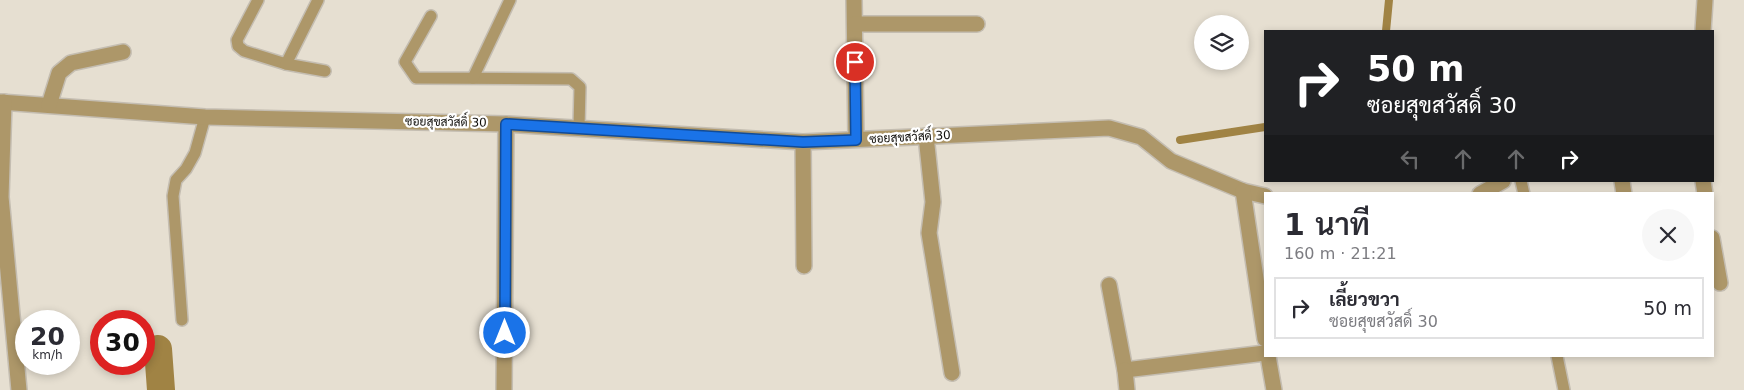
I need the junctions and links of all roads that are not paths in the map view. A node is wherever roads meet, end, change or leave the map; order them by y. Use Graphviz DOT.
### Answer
graph roads {
  1 [pos="258,0"];
  2 [pos="318,0"];
  3 [pos="510,0"];
  4 [pos="854,0"];
  5 [pos="1704,0"];
  6 [pos="430,16"];
  7 [pos="854,24"];
  8 [pos="977,24"];
  9 [pos="1703,30"];
  10 [pos="123,52"];
  11 [pos="286,64"];
  12 [pos="326,71"];
  13 [pos="473,78"];
  14 [pos="2,102"];
  15 [pos="49,106"];
  16 [pos="205,117"];
  17 [pos="506,124"];
  18 [pos="579,127"];
  19 [pos="926,136"];
  20 [pos="856,140"];
  21 [pos="803,142"];
  22 [pos="1501,182"];
  23 [pos="1242,191"];
  24 [pos="1484,192"];
  25 [pos="1264,196"];
  26 [pos="1,197"];
  27 [pos="1714,249"];
  28 [pos="804,266"];
  29 [pos="1720,283"];
  30 [pos="1110,285"];
  31 [pos="182,320"];
  32 [pos="1264,333"];
  33 [pos="1264,353"];
  34 [pos="1268,357"];
  35 [pos="1558,357"];
  36 [pos="1125,370"];
  37 [pos="952,372"];
  38 [pos="19,390"];
  39 [pos="504,390"];
  40 [pos="1127,390"];
  41 [pos="1274,390"];
  42 [pos="1564,390"];
  1 -- 11 [label="lane"];
  2 -- 11 [label="lane"];
  3 -- 13 [label="lane"];
  4 -- 7 [label="street"];
  5 -- 9 [label="street"];
  6 -- 13 [label="lane"];
  7 -- 8 [label="street"];
  7 -- 20 [label="street"];
  10 -- 15 [label="street"];
  11 -- 12 [label="lane"];
  13 -- 18 [label="lane"];
  14 -- 15 [label="street, ซอยสุขสวัสดิ์ 30"];
  14 -- 26 [label="street"];
  15 -- 16 [label="street, ซอยสุขสวัสดิ์ 30"];
  16 -- 17 [label="street, ซอยสุขสวัสดิ์ 30"];
  16 -- 31 [label="lane"];
  17 -- 18 [label="street, ซอยสุขสวัสดิ์ 30"];
  17 -- 39 [label="street"];
  18 -- 21 [label="street, ซอยสุขสวัสดิ์ 30"];
  19 -- 20 [label="street, ซอยสุขสวัสดิ์ 30"];
  19 -- 23 [label="street, ซอยสุขสวัสดิ์ 30"];
  19 -- 37 [label="street"];
  20 -- 21 [label="street, ซอยสุขสวัสดิ์ 30"];
  21 -- 28 [label="street"];
  22 -- 24 [label="street"];
  23 -- 25 [label="street, ซอยสุขสวัสดิ์ 30"];
  23 -- 32 [label="street"];
  26 -- 38 [label="street"];
  27 -- 29 [label="street"];
  30 -- 36 [label="street"];
  33 -- 36 [label="street"];
  34 -- 41 [label="street"];
  35 -- 42 [label="lane"];
  36 -- 40 [label="street"];
}
